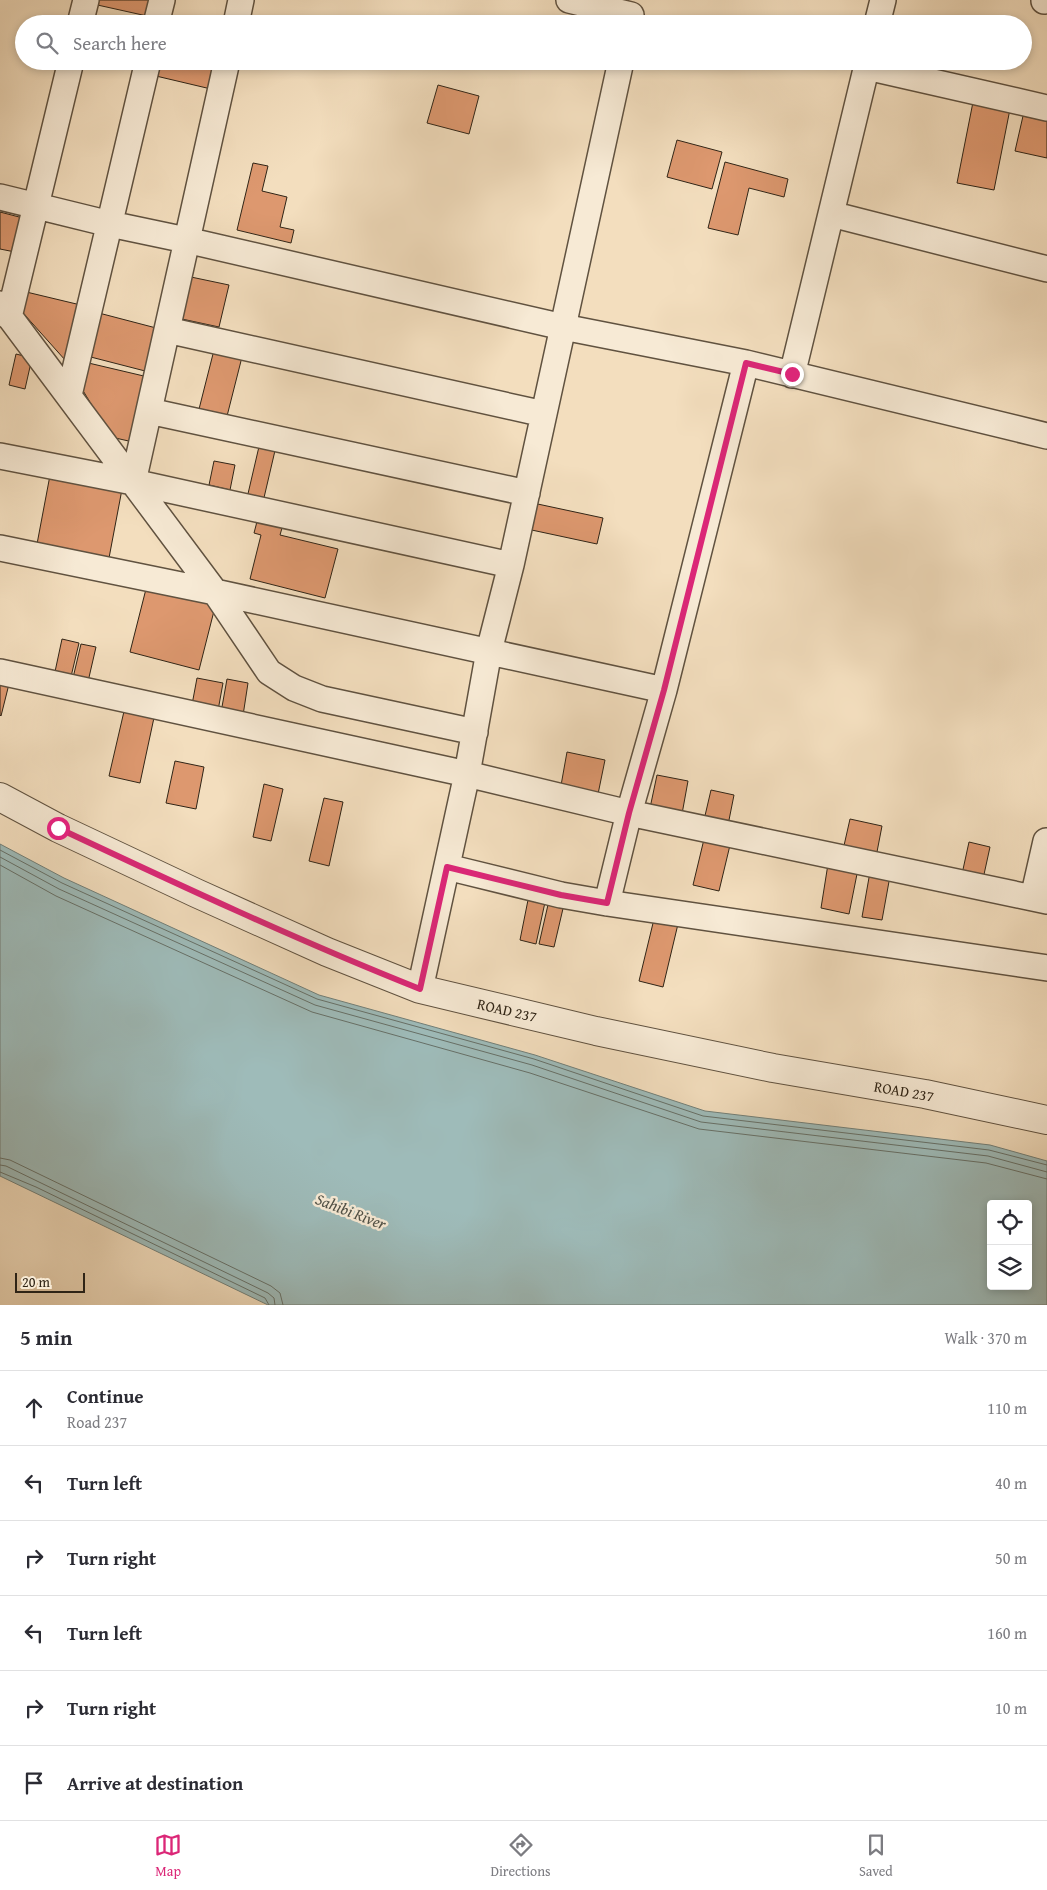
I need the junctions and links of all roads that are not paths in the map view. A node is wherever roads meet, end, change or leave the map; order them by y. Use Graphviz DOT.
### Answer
graph roads {
  1 [pos="86,0"];
  2 [pos="162,0"];
  3 [pos="241,0"];
  4 [pos="569,0"];
  5 [pos="883,0"];
  6 [pos="82,15"];
  7 [pos="158,15"];
  8 [pos="238,15"];
  9 [pos="631,15"];
  10 [pos="879,15"];
  11 [pos="69,70"];
  12 [pos="146,70"];
  13 [pos="225,70"];
  14 [pos="619,70"];
  15 [pos="867,70"];
  16 [pos="892,70"];
  17 [pos="1047,108"];
  18 [pos="0,197"];
  19 [pos="36,206"];
  20 [pos="831,214"];
  21 [pos="110,224"];
  22 [pos="186,240"];
  23 [pos="1047,269"];
  24 [pos="5,310"];
  25 [pos="563,327"];
  26 [pos="167,330"];
  27 [pos="746,363"];
  28 [pos="792,374"];
  29 [pos="69,395"];
  30 [pos="149,411"];
  31 [pos="544,414"];
  32 [pos="1047,436"];
  33 [pos="0,456"];
  34 [pos="133,482"];
  35 [pos="527,493"];
  36 [pos="0,548"];
  37 [pos="511,565"];
  38 [pos="215,592"];
  39 [pos="489,651"];
  40 [pos="0,672"];
  41 [pos="664,690"];
  42 [pos="475,732"];
  43 [pos="468,774"];
  44 [pos="0,797"];
  45 [pos="629,813"];
  46 [pos="1047,838"];
  47 [pos="447,867"];
  48 [pos="1040,899"];
  49 [pos="607,903"];
  50 [pos="1047,968"];
  51 [pos="420,989"];
  52 [pos="1047,1120"];
  1 -- 6 [label="street"];
  2 -- 7 [label="street"];
  3 -- 8 [label="street"];
  4 -- 9 [label="street"];
  5 -- 10 [label="street"];
  11 -- 19 [label="street"];
  12 -- 21 [label="street"];
  13 -- 22 [label="street"];
  14 -- 25 [label="street"];
  15 -- 20 [label="street"];
  16 -- 17 [label="street"];
  18 -- 19 [label="street"];
  19 -- 21 [label="street"];
  19 -- 24 [label="street"];
  20 -- 23 [label="street"];
  20 -- 28 [label="street"];
  21 -- 22 [label="street"];
  21 -- 29 [label="street"];
  22 -- 25 [label="street"];
  22 -- 26 [label="street"];
  24 -- 29 [label="street"];
  25 -- 27 [label="street"];
  25 -- 31 [label="street"];
  26 -- 30 [label="street"];
  26 -- 31 [label="street"];
  27 -- 28 [label="street"];
  27 -- 41 [label="street"];
  28 -- 32 [label="street"];
  29 -- 34 [label="street"];
  30 -- 34 [label="street"];
  30 -- 35 [label="street"];
  31 -- 35 [label="street"];
  33 -- 34 [label="street"];
  34 -- 37 [label="street"];
  34 -- 38 [label="street"];
  35 -- 37 [label="street"];
  36 -- 38 [label="street"];
  37 -- 39 [label="street"];
  38 -- 39 [label="street"];
  38 -- 42 [label="street"];
  39 -- 41 [label="street"];
  39 -- 42 [label="street"];
  40 -- 43 [label="street"];
  41 -- 45 [label="street"];
  42 -- 43 [label="street"];
  43 -- 45 [label="street"];
  43 -- 47 [label="street"];
  44 -- 51 [label="street, ROAD 237"];
  45 -- 48 [label="street"];
  45 -- 49 [label="street"];
  46 -- 48 [label="street"];
  47 -- 49 [label="street"];
  47 -- 51 [label="street"];
  49 -- 50 [label="street"];
  51 -- 52 [label="street, ROAD 237"];
}
